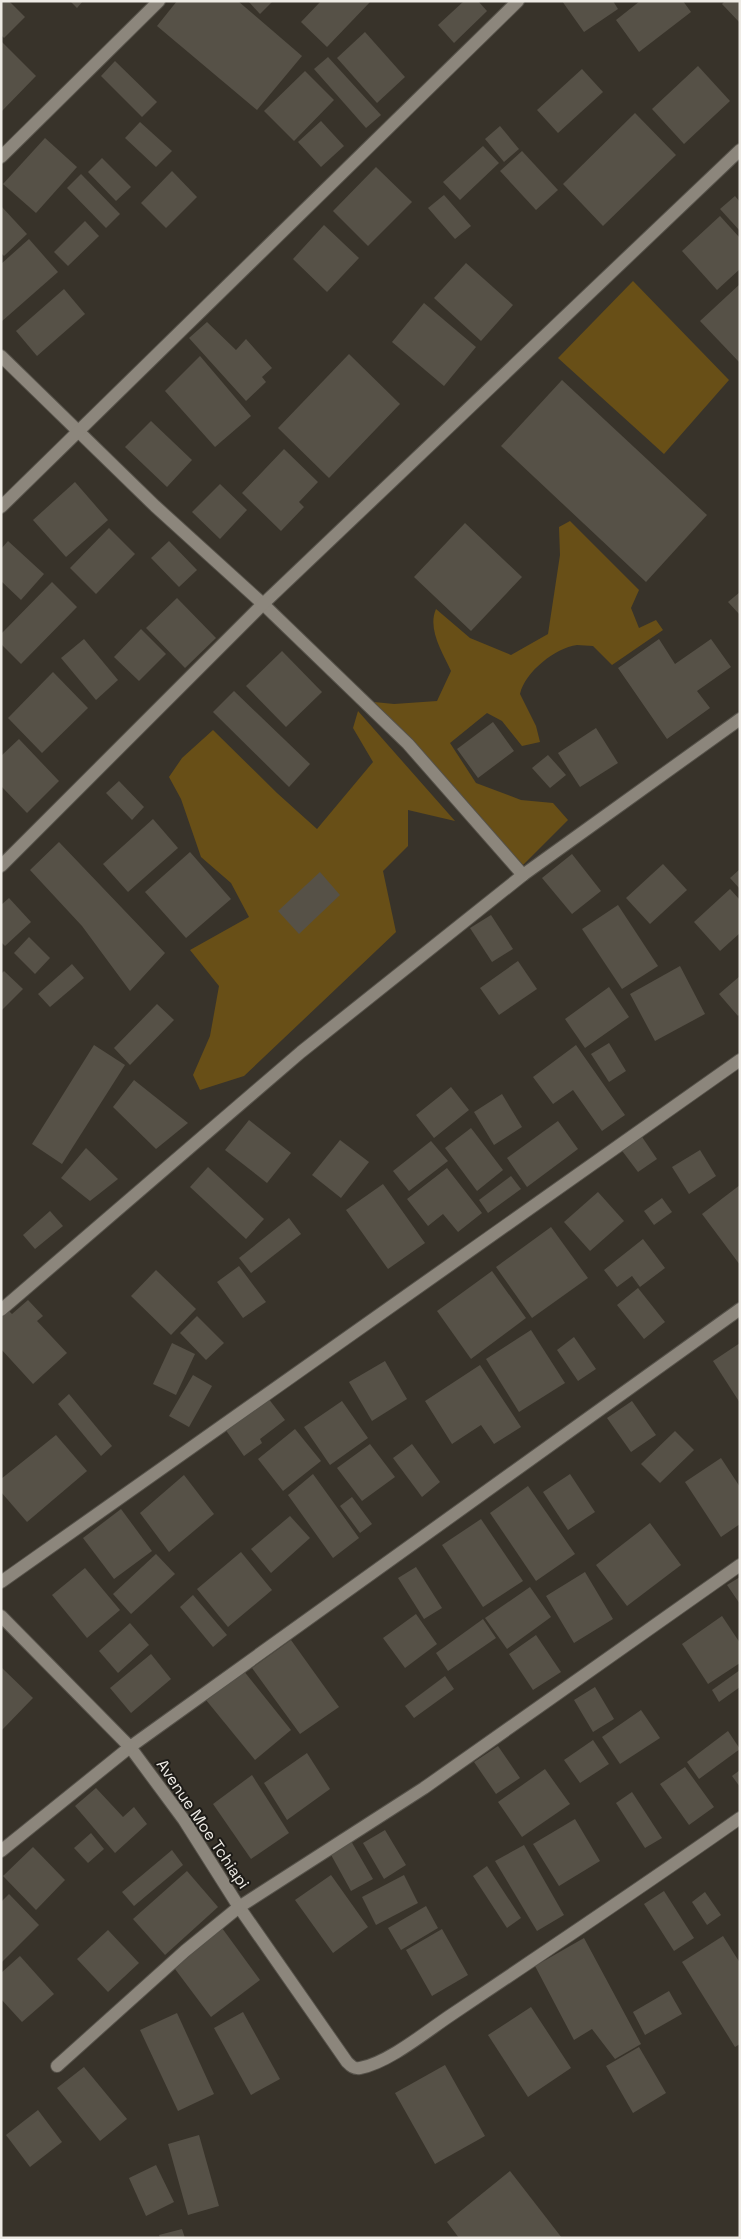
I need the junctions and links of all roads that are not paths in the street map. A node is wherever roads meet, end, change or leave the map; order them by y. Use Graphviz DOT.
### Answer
graph roads {
  1 [pos="159,1"];
  2 [pos="518,1"];
  3 [pos="740,150"];
  4 [pos="1,156"];
  5 [pos="1,356"];
  6 [pos="77,431"];
  7 [pos="1,507"];
  8 [pos="263,604"];
  9 [pos="740,719"];
  10 [pos="1,866"];
  11 [pos="523,875"];
  12 [pos="740,1060"];
  13 [pos="740,1309"];
  14 [pos="1,1310"];
  15 [pos="740,1565"];
  16 [pos="1,1582"];
  17 [pos="1,1616"];
  18 [pos="130,1747"];
  19 [pos="740,1818"];
  20 [pos="1,1851"];
  21 [pos="239,1907"];
  22 [pos="57,2066"];
  1 -- 4 [label="street"];
  2 -- 6 [label="street"];
  3 -- 8 [label="street"];
  5 -- 6 [label="street"];
  6 -- 7 [label="street"];
  6 -- 8 [label="street"];
  8 -- 10 [label="street"];
  8 -- 11 [label="street"];
  9 -- 11 [label="street"];
  11 -- 14 [label="street"];
  12 -- 16 [label="street"];
  13 -- 18 [label="street"];
  15 -- 21 [label="street"];
  17 -- 18 [label="street, Avenue Moe Tchiapi"];
  18 -- 20 [label="street"];
  18 -- 21 [label="street, Avenue Moe Tchiapi"];
  19 -- 21 [label="street, Avenue Moe Tchiapi"];
  21 -- 22 [label="street"];
}
